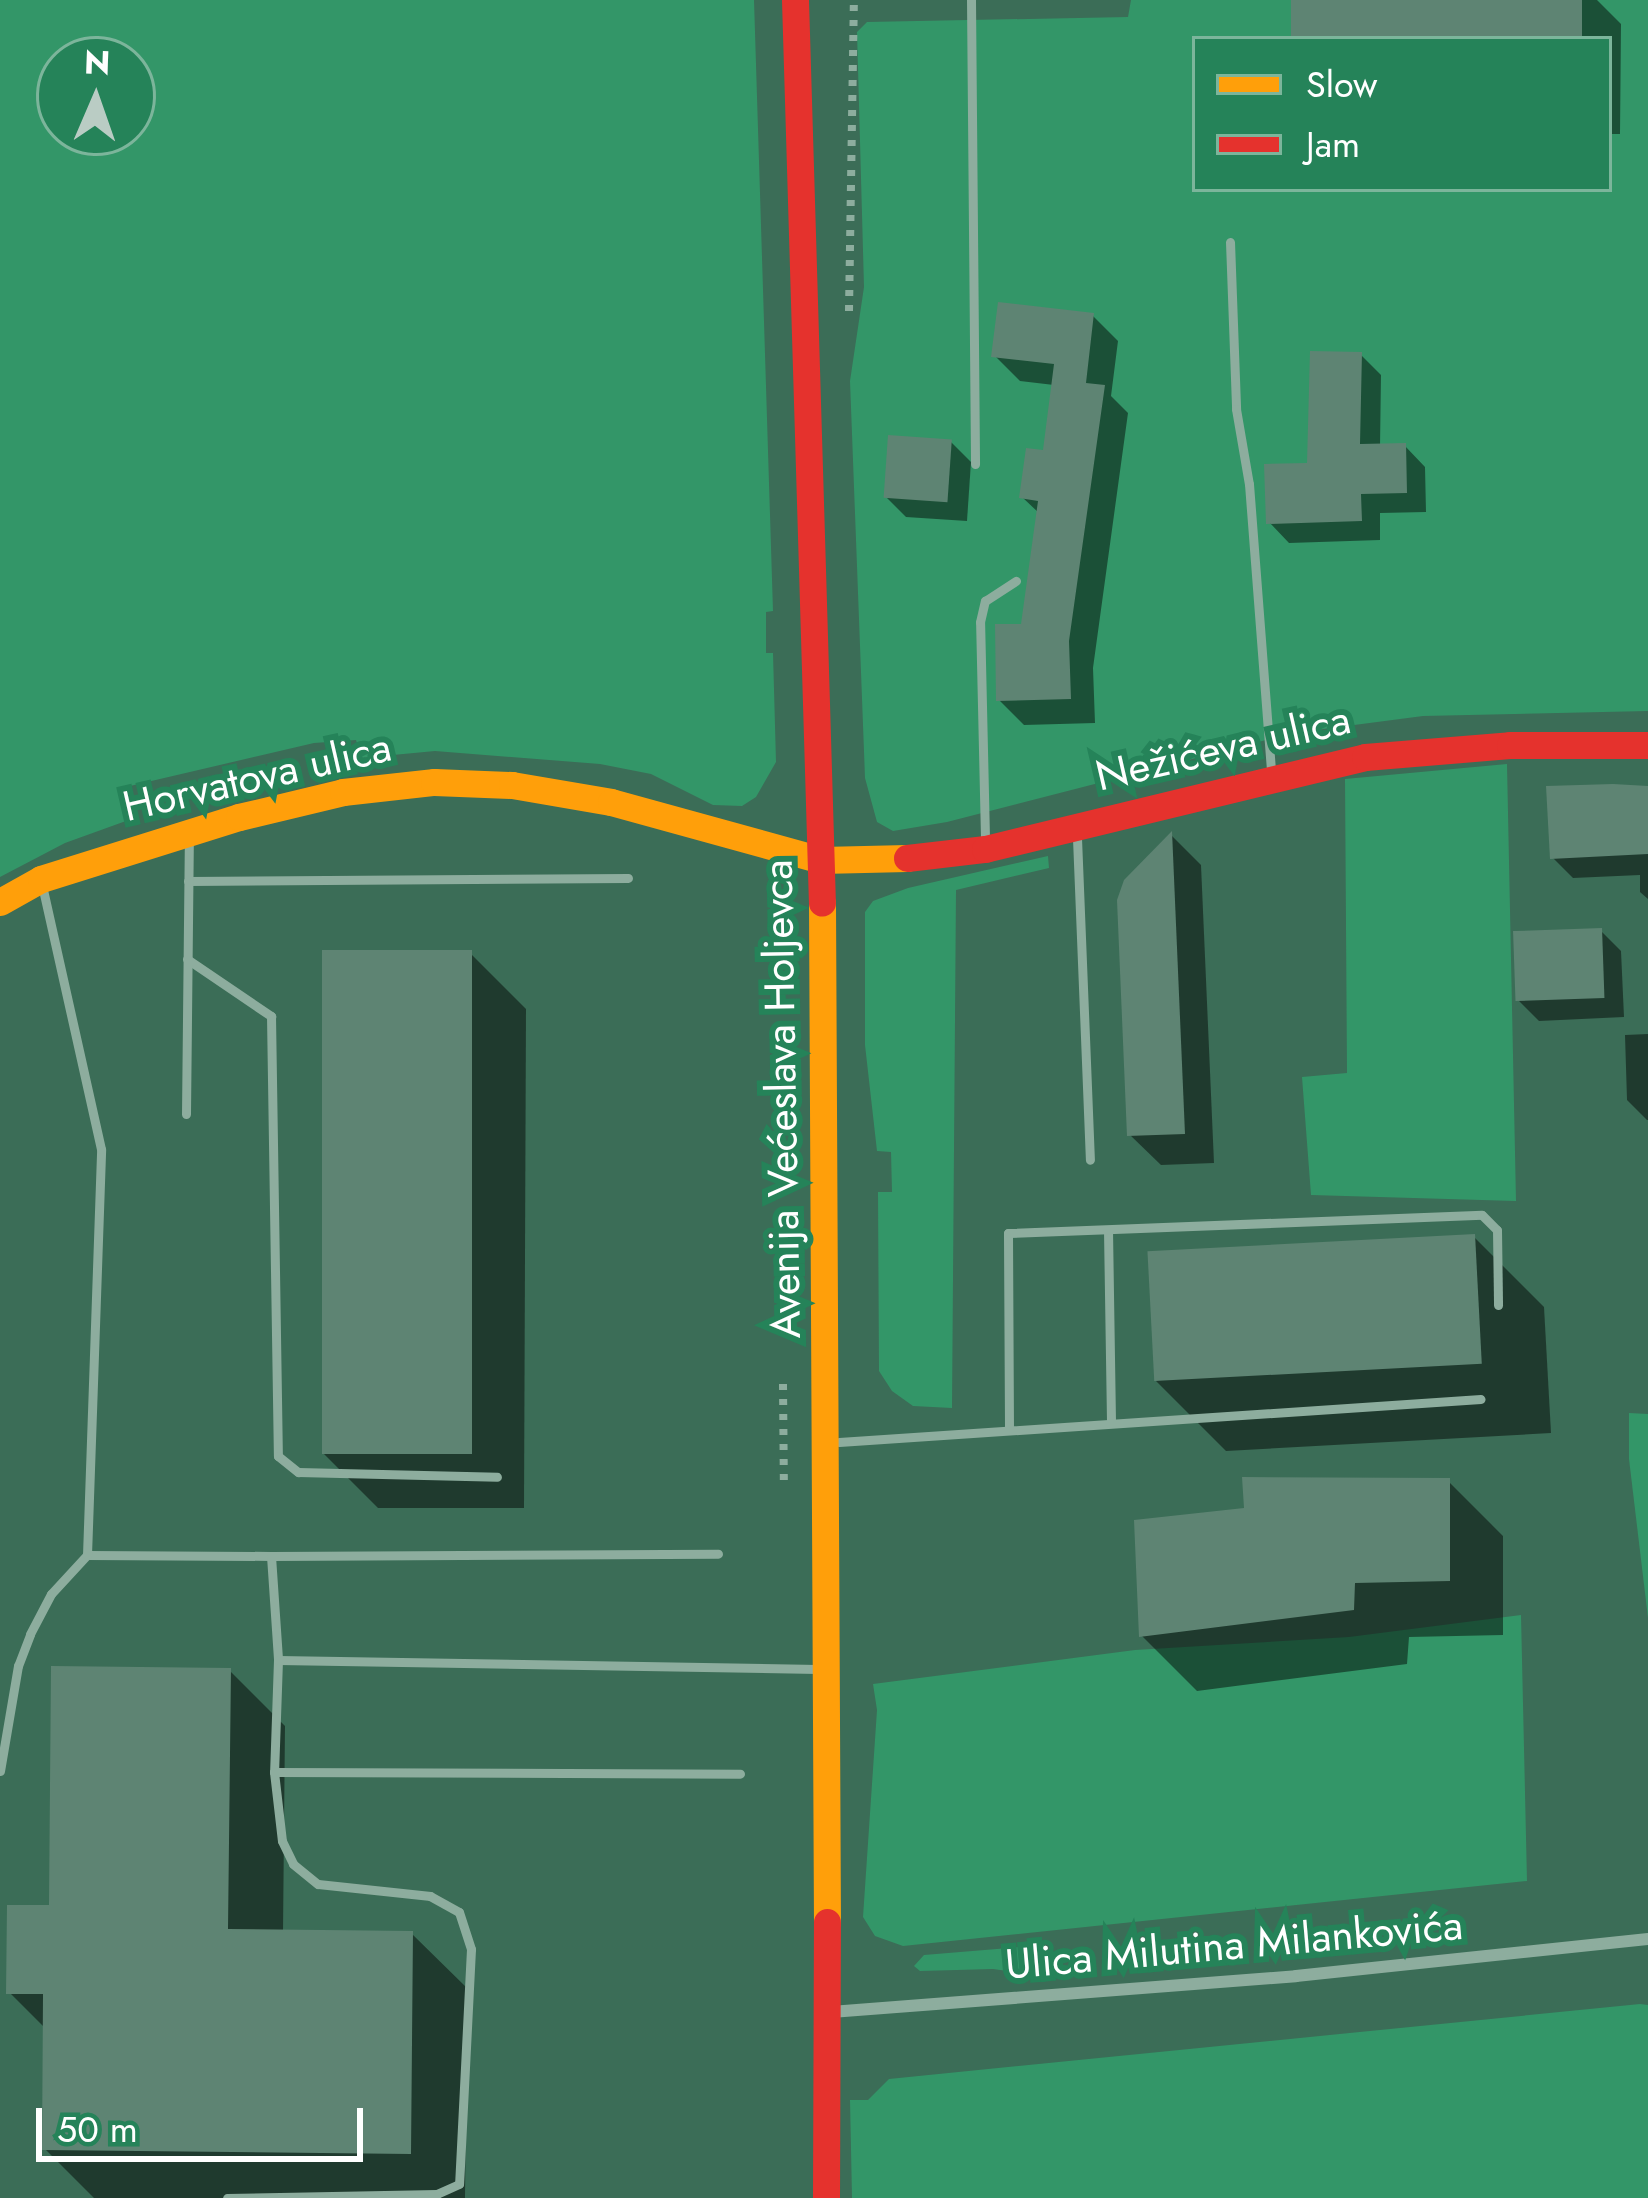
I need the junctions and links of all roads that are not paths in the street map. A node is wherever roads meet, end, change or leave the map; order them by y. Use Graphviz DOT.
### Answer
graph roads {
  1 [pos="795,0"];
  2 [pos="971,0"];
  3 [pos="1230,242"];
  4 [pos="975,464"];
  5 [pos="1016,581"];
  6 [pos="1648,745"];
  7 [pos="1271,775"];
  8 [pos="1076,826"];
  9 [pos="189,831"];
  10 [pos="986,849"];
  11 [pos="821,860"];
  12 [pos="628,878"];
  13 [pos="40,879"];
  14 [pos="188,881"];
  15 [pos="0,902"];
  16 [pos="187,959"];
  17 [pos="186,1114"];
  18 [pos="1090,1160"];
  19 [pos="1108,1230"];
  20 [pos="1498,1305"];
  21 [pos="1481,1399"];
  22 [pos="1111,1422"];
  23 [pos="1009,1427"];
  24 [pos="828,1443"];
  25 [pos="497,1477"];
  26 [pos="718,1554"];
  27 [pos="87,1556"];
  28 [pos="271,1556"];
  29 [pos="278,1660"];
  30 [pos="827,1669"];
  31 [pos="0,1771"];
  32 [pos="274,1772"];
  33 [pos="740,1774"];
  34 [pos="1648,1939"];
  35 [pos="825,2013"];
  36 [pos="459,2184"];
  37 [pos="227,2198"];
  38 [pos="464,2198"];
  39 [pos="826,2198"];
  1 -- 11 [label="street, Avenija Većeslava Holjevca"];
  2 -- 4 [label="lane"];
  3 -- 7 [label="lane"];
  5 -- 10 [label="lane"];
  6 -- 7 [label="street, Nežićeva ulica"];
  7 -- 8 [label="street, Nežićeva ulica"];
  8 -- 10 [label="street, Nežićeva ulica"];
  8 -- 18 [label="lane"];
  9 -- 11 [label="street, Horvatova ulica"];
  9 -- 13 [label="street, Horvatova ulica"];
  9 -- 14 [label="lane"];
  10 -- 11 [label="street, Nežićeva ulica"];
  11 -- 24 [label="street, Avenija Većeslava Holjevca"];
  12 -- 14 [label="lane"];
  13 -- 15 [label="street, Horvatova ulica"];
  13 -- 27 [label="lane"];
  14 -- 16 [label="lane"];
  16 -- 17 [label="lane"];
  16 -- 25 [label="lane"];
  19 -- 20 [label="lane"];
  19 -- 22 [label="lane"];
  19 -- 23 [label="lane"];
  21 -- 22 [label="lane"];
  22 -- 23 [label="lane"];
  23 -- 24 [label="lane"];
  24 -- 30 [label="street, Avenija Većeslava Holjevca"];
  26 -- 28 [label="lane"];
  27 -- 28 [label="lane"];
  27 -- 31 [label="lane"];
  28 -- 29 [label="lane"];
  29 -- 30 [label="lane"];
  29 -- 32 [label="lane"];
  30 -- 35 [label="street, Avenija Većeslava Holjevca"];
  32 -- 33 [label="lane"];
  32 -- 36 [label="lane"];
  34 -- 35 [label="street, Ulica Milutina Milankovića"];
  35 -- 39 [label="street, Avenija Većeslava Holjevca"];
  36 -- 37 [label="lane"];
  36 -- 38 [label="lane"];
}
